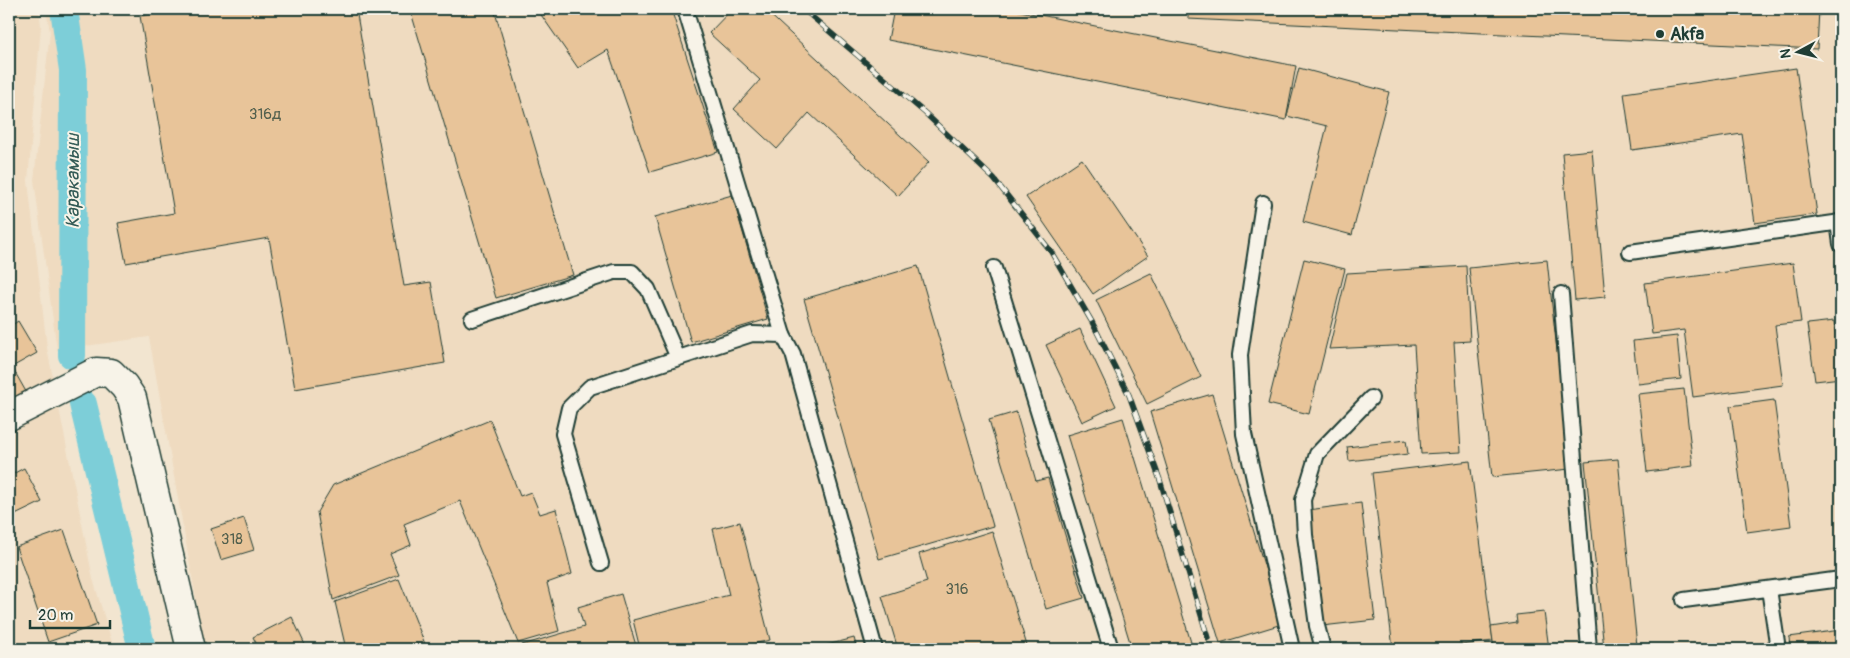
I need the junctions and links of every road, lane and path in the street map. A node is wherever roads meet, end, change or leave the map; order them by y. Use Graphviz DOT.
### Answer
graph roads {
  1 [pos="685,9"];
  2 [pos="1263,203"];
  3 [pos="1840,222"];
  4 [pos="1841,244"];
  5 [pos="1630,252"];
  6 [pos="994,268"];
  7 [pos="1561,294"];
  8 [pos="472,319"];
  9 [pos="783,335"];
  10 [pos="678,358"];
  11 [pos="1371,398"];
  12 [pos="9,416"];
  13 [pos="601,563"];
  14 [pos="1841,579"];
  15 [pos="1769,589"];
  16 [pos="1684,600"];
  17 [pos="191,649"];
  18 [pos="875,649"];
  19 [pos="1111,649"];
  20 [pos="1292,649"];
  21 [pos="1323,649"];
  22 [pos="1588,649"];
  23 [pos="1778,649"];
  1 -- 9 [label="lane"];
  2 -- 20 [label="lane"];
  3 -- 4 [label="lane"];
  3 -- 5 [label="lane"];
  6 -- 19 [label="lane"];
  7 -- 22 [label="lane"];
  8 -- 10 [label="lane"];
  9 -- 10 [label="lane"];
  9 -- 18 [label="lane"];
  10 -- 13 [label="lane"];
  11 -- 21 [label="lane"];
  12 -- 17 [label="street"];
  14 -- 15 [label="lane"];
  15 -- 16 [label="lane"];
  15 -- 23 [label="lane"];
}
